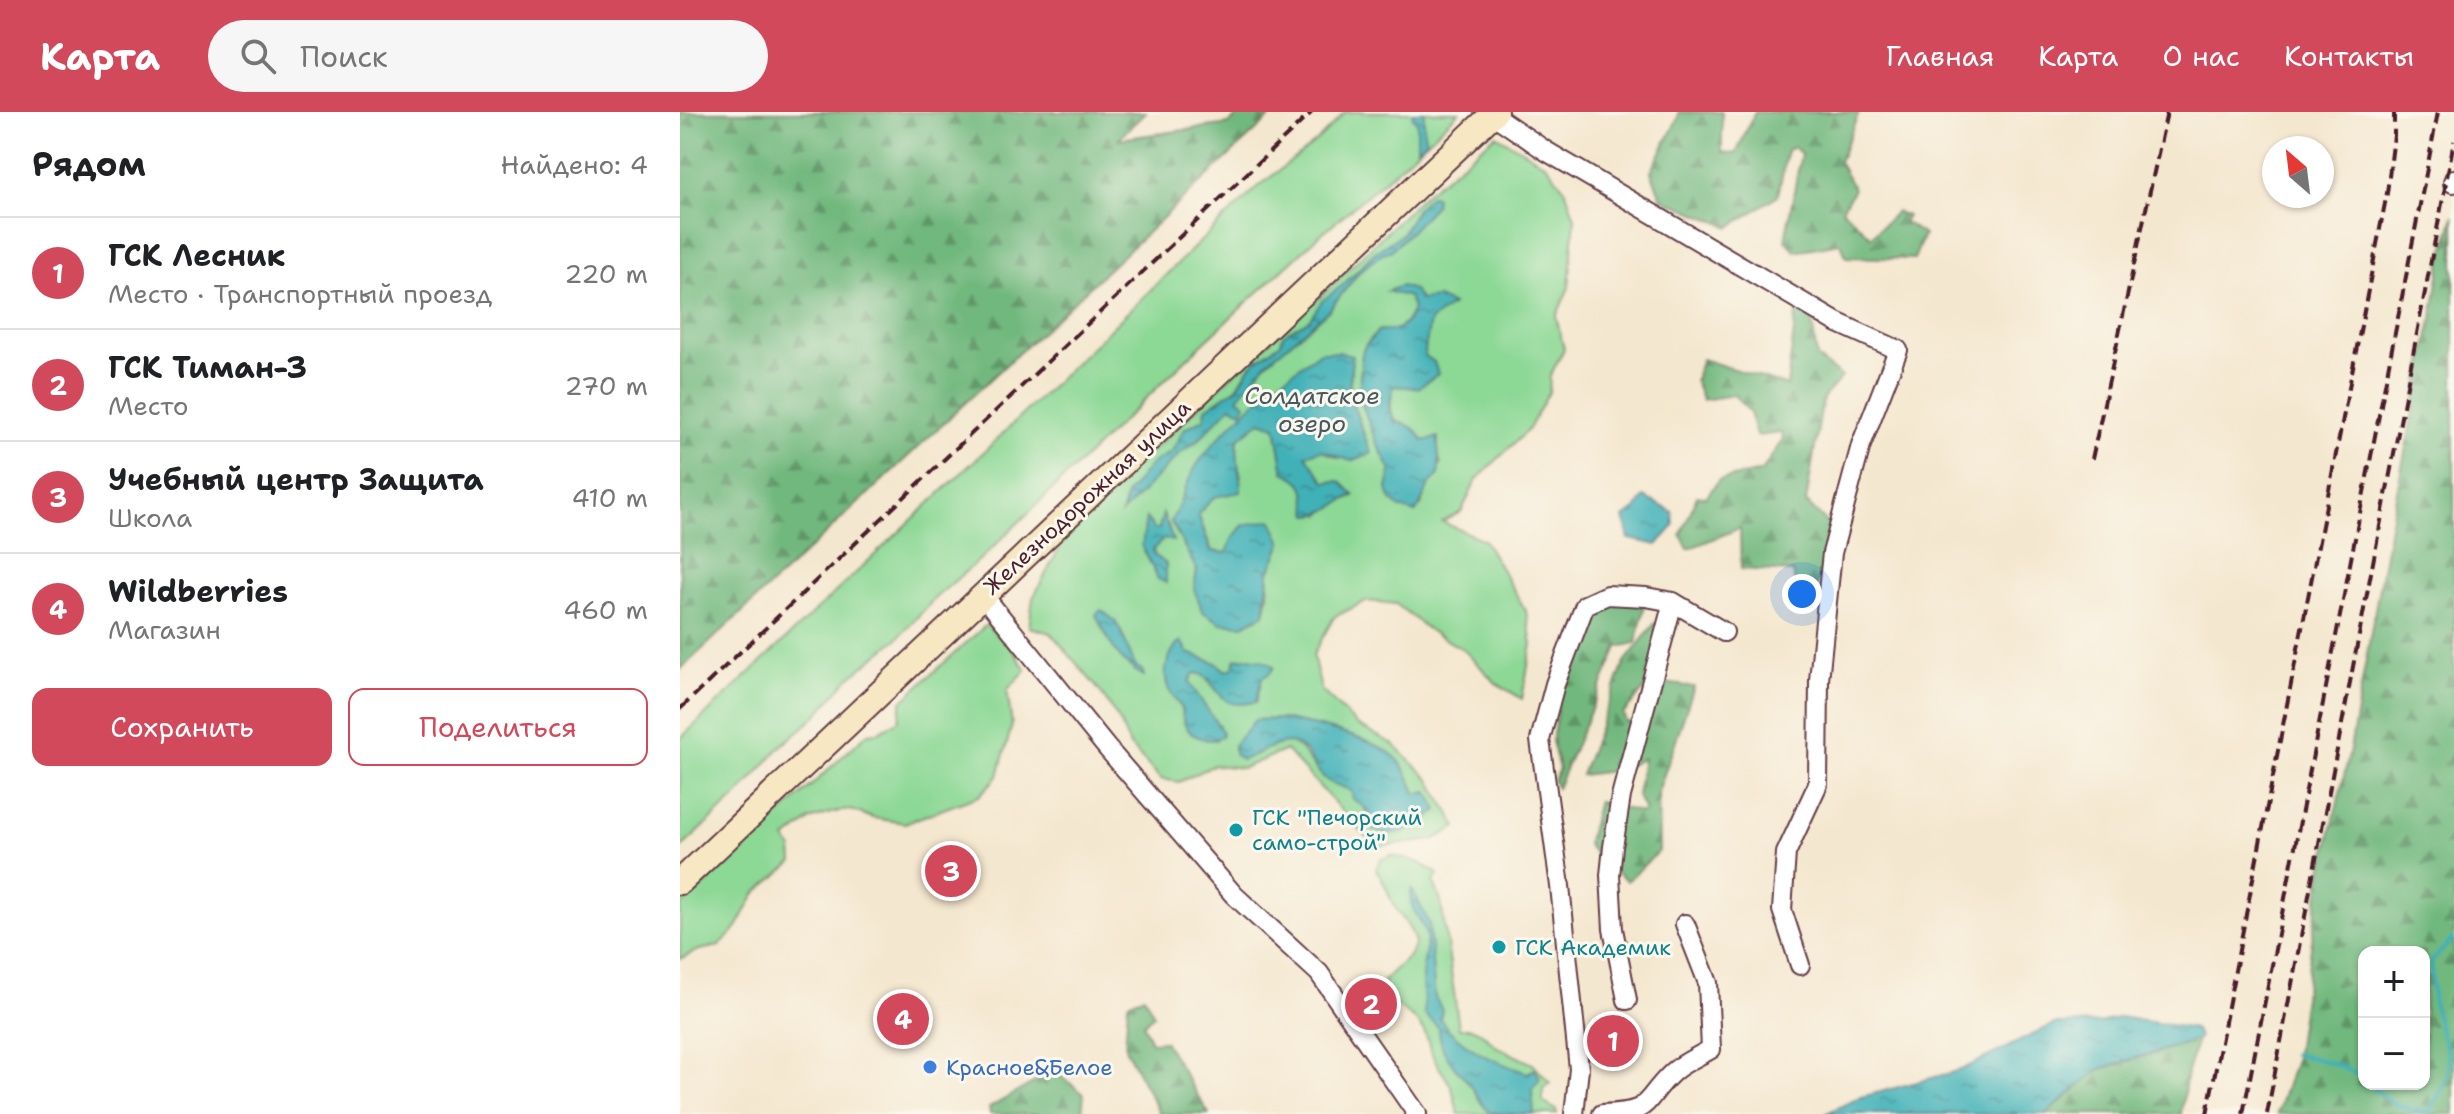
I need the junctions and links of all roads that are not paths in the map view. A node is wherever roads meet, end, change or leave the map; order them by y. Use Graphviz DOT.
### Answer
graph roads {
  1 [pos="1494,113"];
  2 [pos="983,595"];
  3 [pos="1673,602"];
  4 [pos="1724,632"];
  5 [pos="680,882"];
  6 [pos="1685,924"];
  7 [pos="1800,965"];
  8 [pos="1627,1000"];
  9 [pos="1417,1114"];
  10 [pos="1574,1114"];
  11 [pos="1602,1114"];
  1 -- 2 [label="main road, Железнодорожная улица"];
  1 -- 7 [label="street"];
  2 -- 5 [label="main road, Железнодорожная улица"];
  2 -- 9 [label="street"];
  3 -- 4 [label="street"];
  3 -- 8 [label="street"];
  3 -- 10 [label="street"];
  6 -- 11 [label="street"];
}
